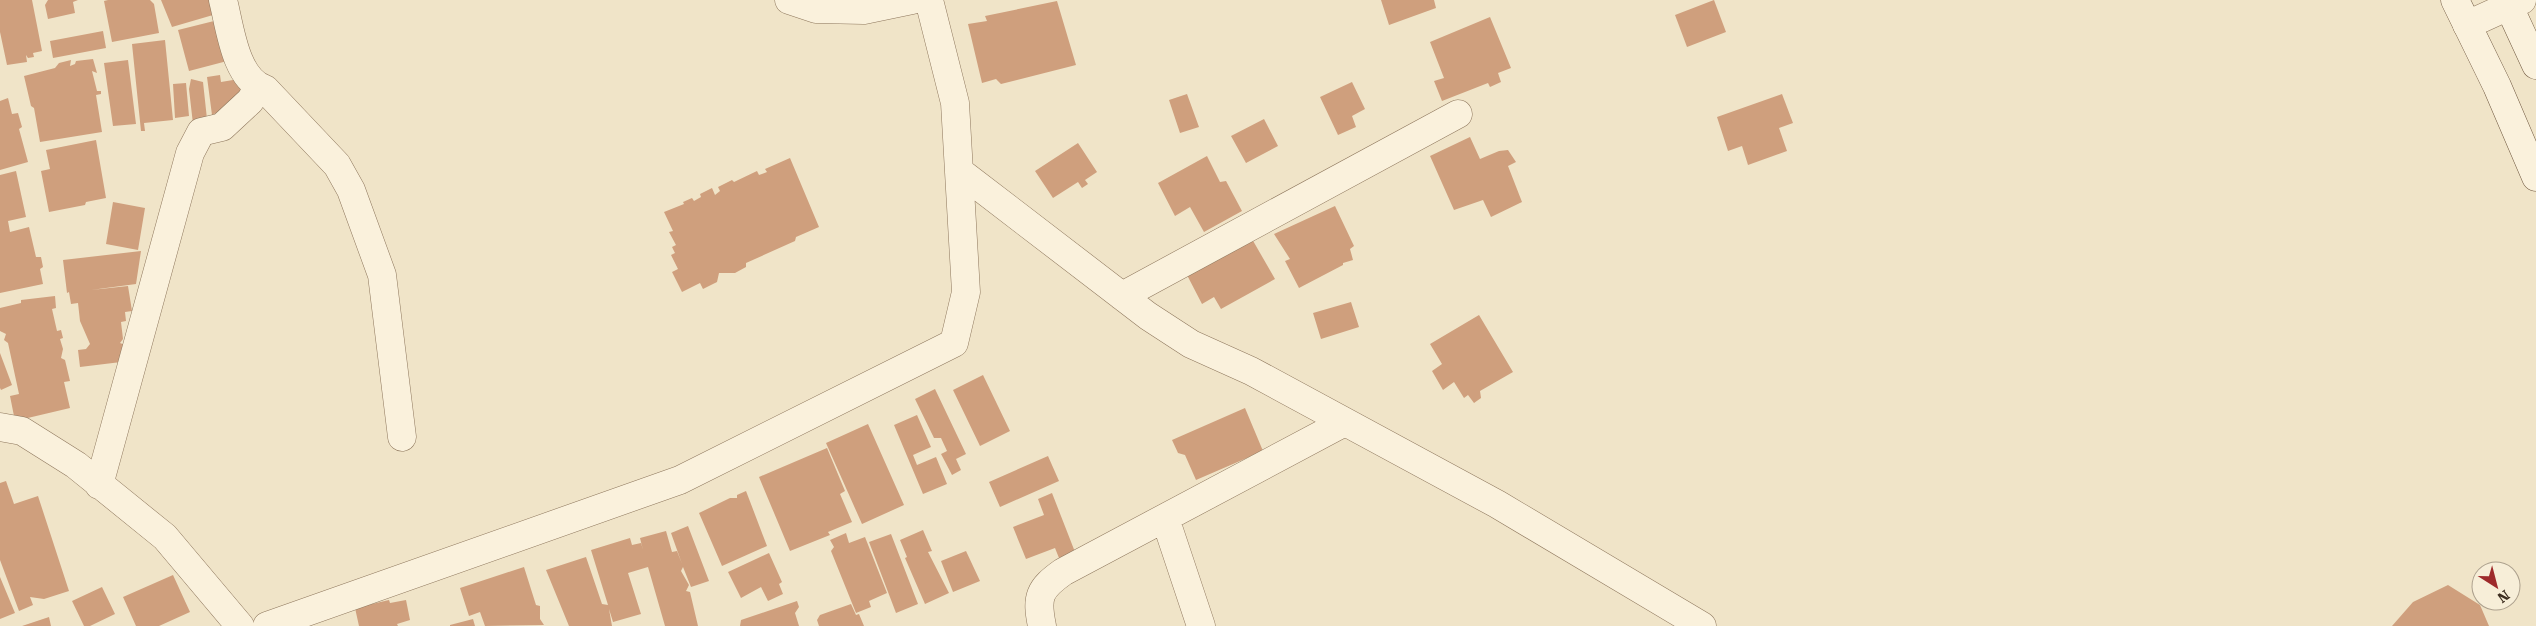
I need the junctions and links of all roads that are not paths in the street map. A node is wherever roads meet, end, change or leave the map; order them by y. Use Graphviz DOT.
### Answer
graph roads {
  1 [pos="223,0"];
  2 [pos="789,0"];
  3 [pos="912,0"];
  4 [pos="929,0"];
  5 [pos="2455,0"];
  6 [pos="2512,2"];
  7 [pos="2467,25"];
  8 [pos="2536,65"];
  9 [pos="259,87"];
  10 [pos="1458,114"];
  11 [pos="959,171"];
  12 [pos="2536,177"];
  13 [pos="1122,296"];
  14 [pos="1345,422"];
  15 [pos="0,427"];
  16 [pos="402,437"];
  17 [pos="99,485"];
  18 [pos="1165,518"];
  19 [pos="240,626"];
  20 [pos="267,626"];
  21 [pos="1042,626"];
  22 [pos="1201,626"];
  23 [pos="1702,626"];
  1 -- 9 [label="street"];
  2 -- 3 [label="street"];
  4 -- 11 [label="street"];
  5 -- 7 [label="street"];
  6 -- 7 [label="street"];
  6 -- 8 [label="street"];
  7 -- 12 [label="street"];
  9 -- 16 [label="street"];
  9 -- 17 [label="street"];
  10 -- 13 [label="street"];
  11 -- 13 [label="street"];
  11 -- 20 [label="street"];
  13 -- 14 [label="street"];
  14 -- 18 [label="street"];
  14 -- 23 [label="street"];
  15 -- 17 [label="street"];
  17 -- 19 [label="street"];
  18 -- 21 [label="street"];
  18 -- 22 [label="street"];
}
